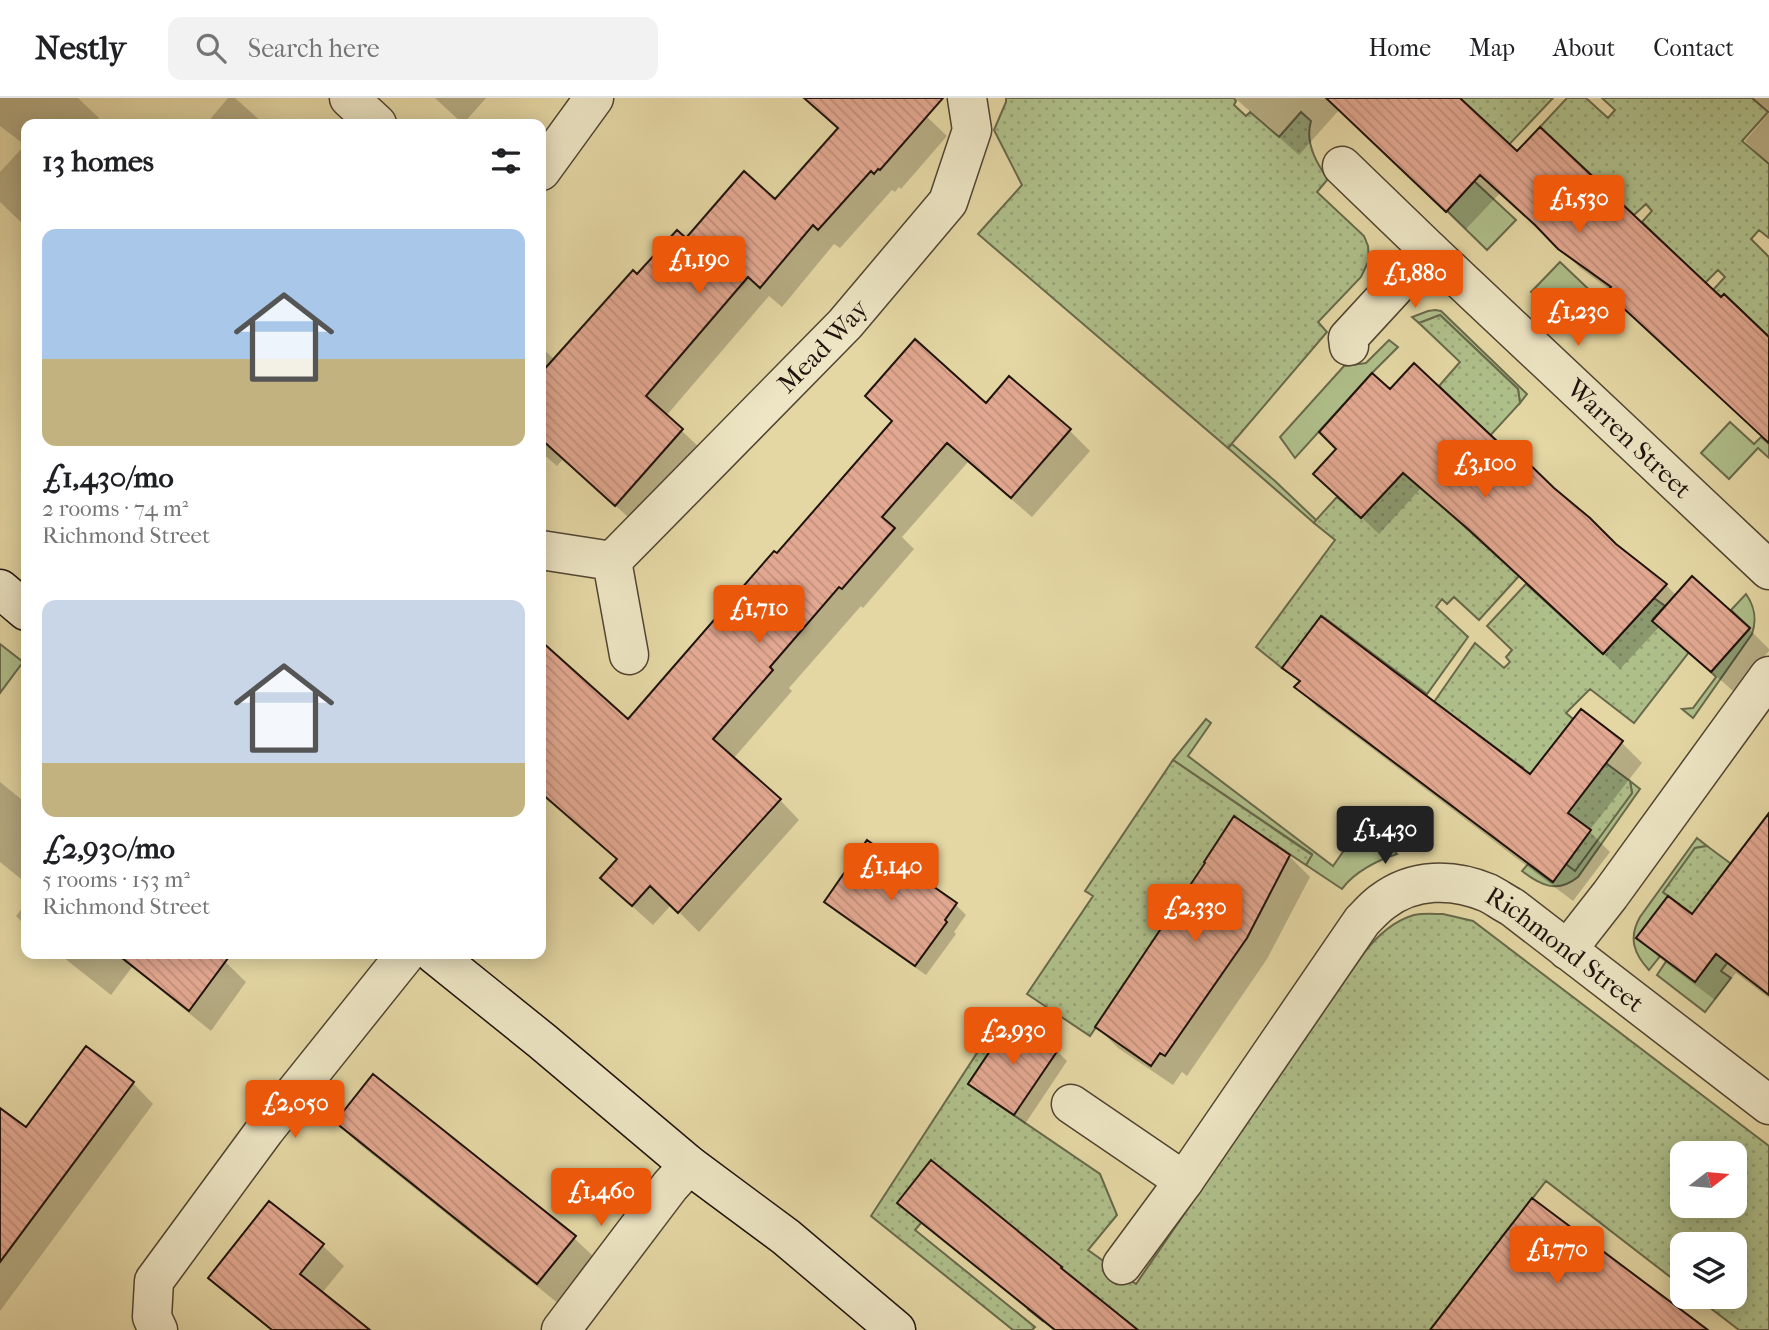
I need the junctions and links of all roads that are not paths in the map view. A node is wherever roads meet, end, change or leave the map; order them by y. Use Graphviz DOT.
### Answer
graph roads {
  1 [pos="349,98"];
  2 [pos="594,98"];
  3 [pos="967,98"];
  4 [pos="372,119"];
  5 [pos="546,164"];
  6 [pos="1342,166"];
  7 [pos="1429,250"];
  8 [pos="1349,346"];
  9 [pos="546,551"];
  10 [pos="612,561"];
  11 [pos="1769,570"];
  12 [pos="0,589"];
  13 [pos="21,607"];
  14 [pos="629,655"];
  15 [pos="1769,676"];
  16 [pos="1567,950"];
  17 [pos="402,959"];
  18 [pos="440,959"];
  19 [pos="1071,1104"];
  20 [pos="1769,1105"];
  21 [pos="690,1165"];
  22 [pos="1184,1181"];
  23 [pos="1122,1265"];
  24 [pos="158,1330"];
  25 [pos="561,1330"];
  26 [pos="896,1330"];
  1 -- 4 [label="street"];
  2 -- 5 [label="street"];
  3 -- 10 [label="street, Mead Way"];
  6 -- 7 [label="street, Warren Street"];
  7 -- 8 [label="street"];
  7 -- 11 [label="street, Warren Street"];
  9 -- 10 [label="street"];
  10 -- 14 [label="street"];
  12 -- 13 [label="street"];
  15 -- 16 [label="street"];
  16 -- 20 [label="street, Richmond Street"];
  16 -- 22 [label="street, Richmond Street"];
  17 -- 24 [label="street"];
  18 -- 21 [label="street"];
  19 -- 22 [label="street"];
  21 -- 25 [label="street"];
  21 -- 26 [label="street"];
  22 -- 23 [label="street, Richmond Street"];
}
